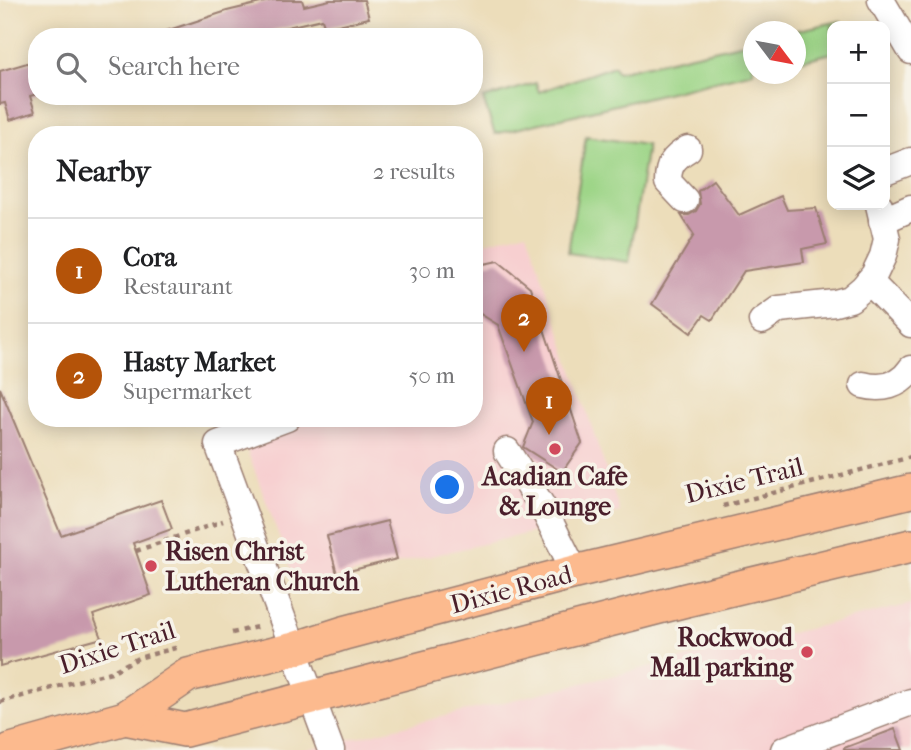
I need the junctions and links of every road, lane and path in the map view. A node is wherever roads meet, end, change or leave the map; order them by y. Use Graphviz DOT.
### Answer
graph roads {
  1 [pos="881,0"];
  2 [pos="911,51"];
  3 [pos="688,149"];
  4 [pos="911,161"];
  5 [pos="890,170"];
  6 [pos="685,200"];
  7 [pos="911,208"];
  8 [pos="881,213"];
  9 [pos="869,281"];
  10 [pos="762,321"];
  11 [pos="911,324"];
  12 [pos="911,369"];
  13 [pos="863,385"];
  14 [pos="263,427"];
  15 [pos="507,451"];
  16 [pos="911,457"];
  17 [pos="911,491"];
  18 [pos="711,509"];
  19 [pos="244,514"];
  20 [pos="911,546"];
  21 [pos="136,551"];
  22 [pos="575,572"];
  23 [pos="245,630"];
  24 [pos="232,634"];
  25 [pos="192,644"];
  26 [pos="294,649"];
  27 [pos="312,696"];
  28 [pos="0,702"];
  29 [pos="911,702"];
  30 [pos="125,718"];
  31 [pos="11,750"];
  32 [pos="331,750"];
  33 [pos="784,750"];
  1 -- 2 [label="street"];
  3 -- 6 [label="street"];
  4 -- 5 [label="street"];
  7 -- 8 [label="street"];
  8 -- 9 [label="street"];
  9 -- 10 [label="street"];
  9 -- 11 [label="street"];
  12 -- 13 [label="street"];
  14 -- 19 [label="street"];
  15 -- 22 [label="street"];
  16 -- 18 [label="path, Dixie Trail"];
  17 -- 22 [label="main road, Dixie Road"];
  19 -- 21 [label="path"];
  19 -- 26 [label="street"];
  20 -- 27 [label="main road, Dixie Road"];
  22 -- 26 [label="main road, Dixie Road"];
  23 -- 24 [label="path"];
  25 -- 28 [label="path, Dixie Trail"];
  26 -- 27 [label="street"];
  26 -- 30 [label="main road, Dixie Road"];
  27 -- 30 [label="main road, Dixie Road"];
  27 -- 32 [label="street"];
  29 -- 33 [label="street"];
  30 -- 31 [label="main road, Dixie Road"];
}
